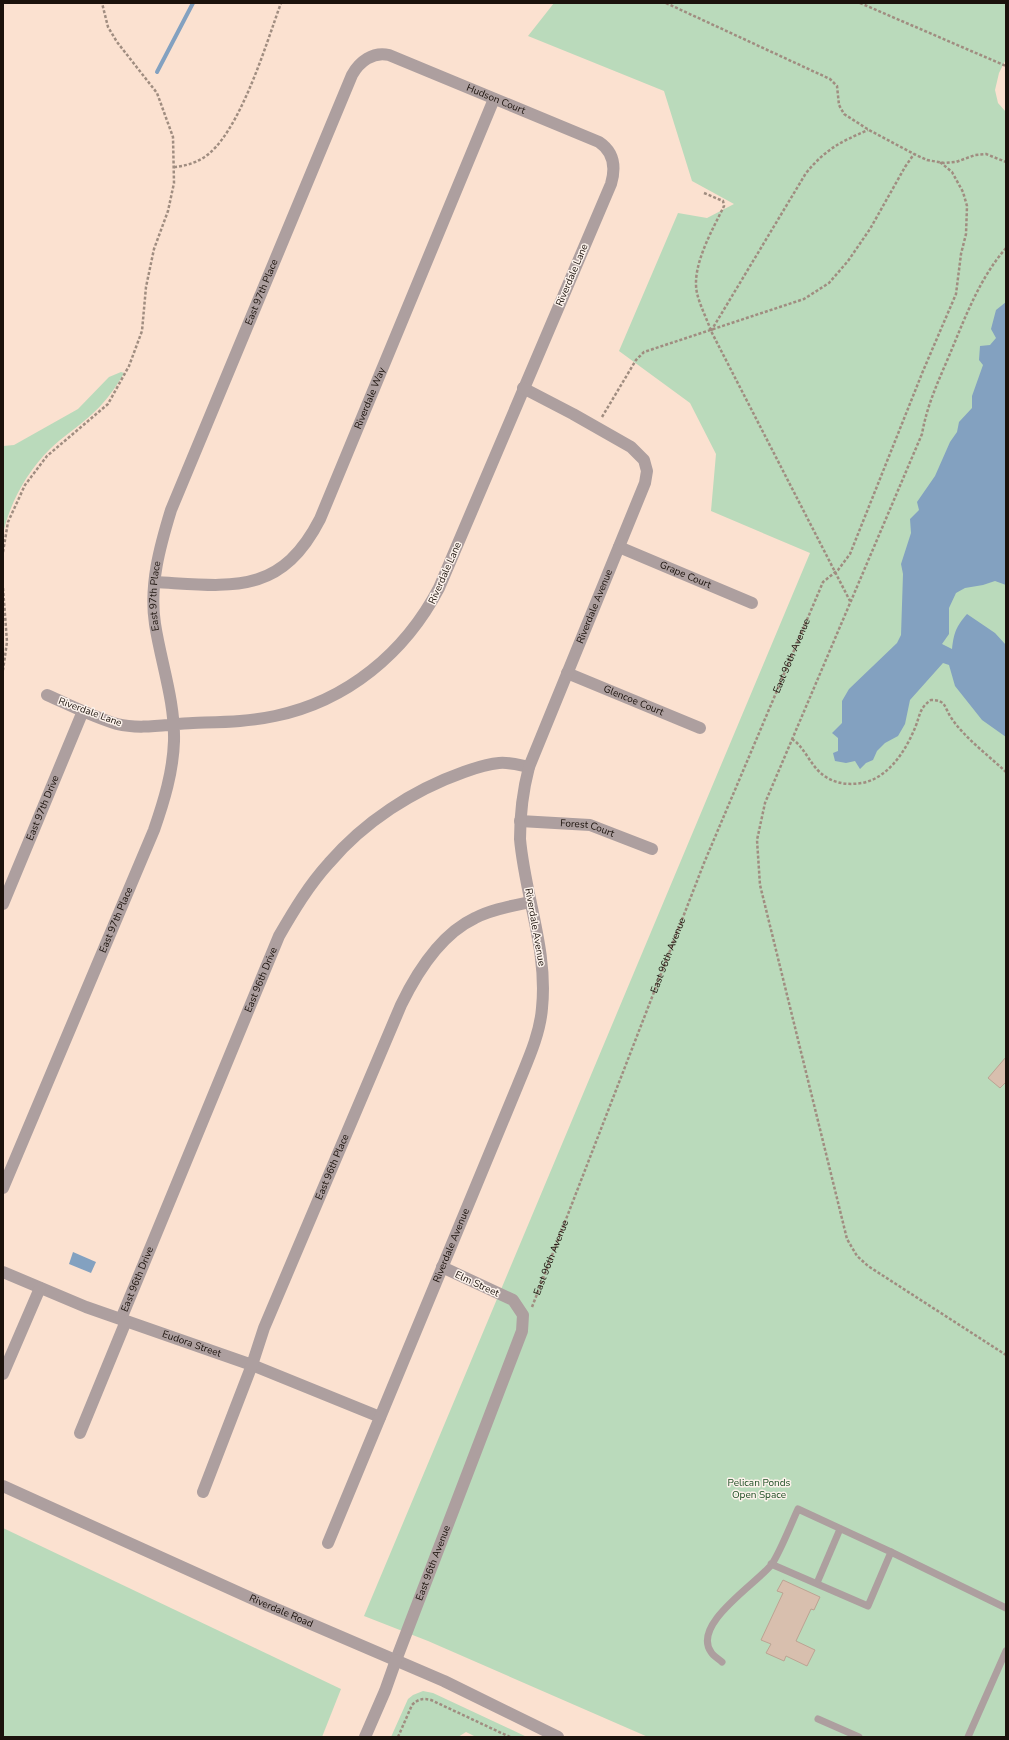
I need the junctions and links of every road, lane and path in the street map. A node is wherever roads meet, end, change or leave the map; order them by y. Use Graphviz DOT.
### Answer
graph roads {
  1 [pos="102,3"];
  2 [pos="281,3"];
  3 [pos="666,3"];
  4 [pos="860,3"];
  5 [pos="364,60"];
  6 [pos="1006,66"];
  7 [pos="494,99"];
  8 [pos="869,130"];
  9 [pos="914,154"];
  10 [pos="940,162"];
  11 [pos="1006,162"];
  12 [pos="614,165"];
  13 [pos="174,167"];
  14 [pos="704,193"];
  15 [pos="1006,248"];
  16 [pos="711,331"];
  17 [pos="523,388"];
  18 [pos="595,427"];
  19 [pos="619,547"];
  20 [pos="3,552"];
  21 [pos="835,572"];
  22 [pos="154,582"];
  23 [pos="3,588"];
  24 [pos="850,602"];
  25 [pos="752,603"];
  26 [pos="3,670"];
  27 [pos="567,673"];
  28 [pos="47,695"];
  29 [pos="83,711"];
  30 [pos="173,724"];
  31 [pos="700,728"];
  32 [pos="792,739"];
  33 [pos="529,767"];
  34 [pos="1006,772"];
  35 [pos="520,821"];
  36 [pos="652,849"];
  37 [pos="530,902"];
  38 [pos="3,904"];
  39 [pos="3,1188"];
  40 [pos="442,1267"];
  41 [pos="3,1272"];
  42 [pos="40,1288"];
  43 [pos="513,1300"];
  44 [pos="531,1309"];
  45 [pos="124,1320"];
  46 [pos="1006,1355"];
  47 [pos="252,1364"];
  48 [pos="3,1374"];
  49 [pos="380,1417"];
  50 [pos="80,1433"];
  51 [pos="3,1486"];
  52 [pos="203,1492"];
  53 [pos="840,1529"];
  54 [pos="328,1543"];
  55 [pos="891,1552"];
  56 [pos="772,1564"];
  57 [pos="817,1583"];
  58 [pos="1006,1608"];
  59 [pos="1006,1651"];
  60 [pos="396,1660"];
  61 [pos="722,1662"];
  62 [pos="818,1719"];
  63 [pos="365,1737"];
  64 [pos="398,1737"];
  65 [pos="510,1737"];
  66 [pos="558,1737"];
  67 [pos="859,1737"];
  68 [pos="968,1737"];
  1 -- 13 [label="path"];
  2 -- 13 [label="path"];
  3 -- 8 [label="path"];
  4 -- 6 [label="path"];
  5 -- 7 [label="street, Hudson Court"];
  5 -- 22 [label="street, East 97th Place"];
  7 -- 12 [label="street, Hudson Court"];
  7 -- 22 [label="street, Riverdale Way"];
  8 -- 9 [label="path"];
  8 -- 16 [label="path"];
  9 -- 10 [label="path"];
  9 -- 16 [label="path"];
  10 -- 11 [label="path"];
  10 -- 21 [label="path"];
  12 -- 17 [label="street, Riverdale Lane"];
  13 -- 20 [label="path"];
  14 -- 16 [label="path"];
  15 -- 24 [label="path"];
  16 -- 18 [label="path"];
  16 -- 21 [label="path"];
  17 -- 18 [label="street, Riverdale Avenue"];
  17 -- 30 [label="street, Riverdale Lane"];
  18 -- 19 [label="street, Riverdale Avenue"];
  19 -- 25 [label="street, Grape Court"];
  19 -- 27 [label="street, Riverdale Avenue"];
  21 -- 24 [label="path"];
  21 -- 44 [label="path, East 96th Avenue"];
  22 -- 30 [label="street, East 97th Place"];
  23 -- 26 [label="path"];
  24 -- 32 [label="path"];
  27 -- 31 [label="street, Glencoe Court"];
  27 -- 33 [label="street, Riverdale Avenue"];
  28 -- 29 [label="street, Riverdale Lane"];
  29 -- 30 [label="street, Riverdale Lane"];
  29 -- 38 [label="street, East 97th Drive"];
  30 -- 39 [label="street, East 97th Place"];
  32 -- 34 [label="path"];
  32 -- 46 [label="path"];
  33 -- 35 [label="street, Riverdale Avenue"];
  33 -- 45 [label="street, East 96th Drive"];
  35 -- 36 [label="street, Forest Court"];
  35 -- 37 [label="street, Riverdale Avenue"];
  37 -- 40 [label="street, Riverdale Avenue"];
  37 -- 47 [label="street, East 96th Place"];
  40 -- 43 [label="street, Elm Street"];
  40 -- 49 [label="street, Riverdale Avenue"];
  41 -- 42 [label="street, Eudora Street"];
  42 -- 45 [label="street, Eudora Street"];
  42 -- 48 [label="street"];
  43 -- 60 [label="street, East 96th Avenue"];
  45 -- 47 [label="street, Eudora Street"];
  45 -- 50 [label="street, East 96th Drive"];
  47 -- 49 [label="street, Eudora Street"];
  47 -- 52 [label="street, East 96th Place"];
  49 -- 54 [label="street, Riverdale Avenue"];
  51 -- 60 [label="street, Riverdale Road"];
  53 -- 55 [label="lane"];
  53 -- 56 [label="lane"];
  53 -- 57 [label="lane"];
  55 -- 57 [label="lane"];
  55 -- 58 [label="lane"];
  56 -- 57 [label="lane"];
  56 -- 61 [label="lane"];
  59 -- 68 [label="lane"];
  60 -- 63 [label="street, East 96th Avenue"];
  60 -- 66 [label="street, Riverdale Road"];
  62 -- 67 [label="lane"];
  64 -- 65 [label="path"];
}
